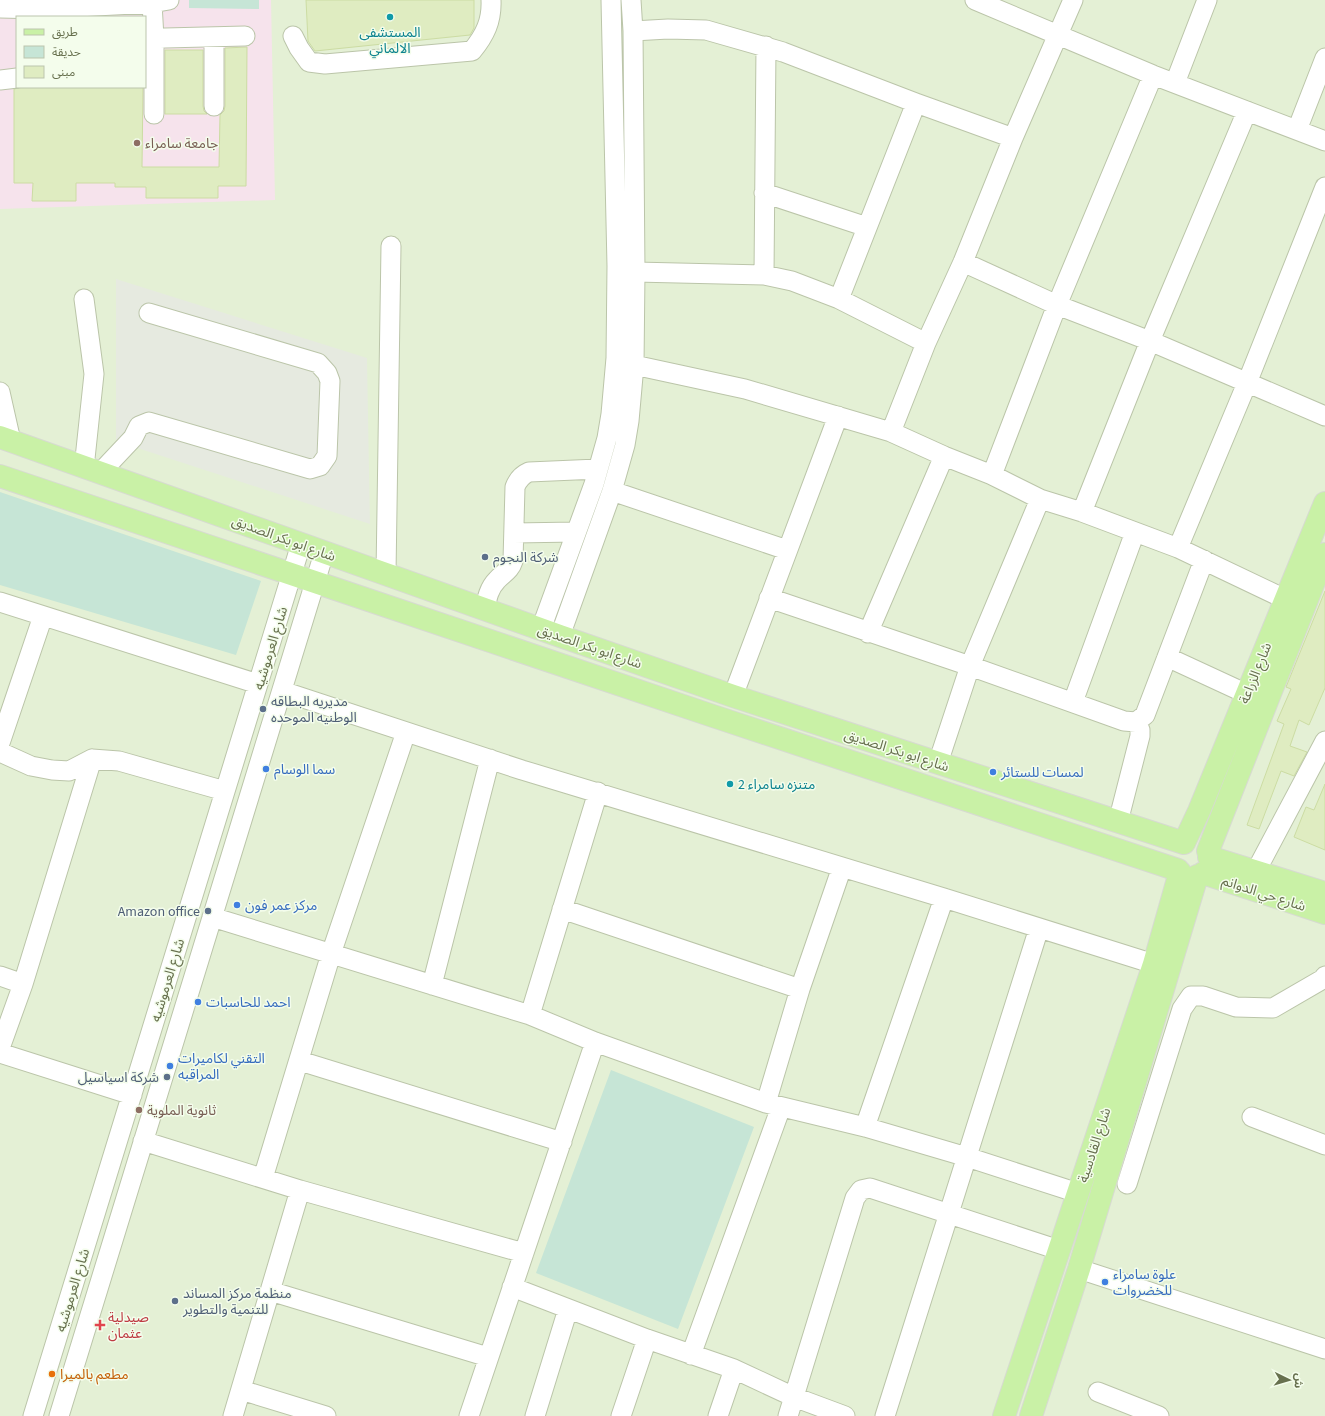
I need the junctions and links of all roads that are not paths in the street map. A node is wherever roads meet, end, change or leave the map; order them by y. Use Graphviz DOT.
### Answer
graph roads {
  1 [pos="491,0"];
  2 [pos="611,0"];
  3 [pos="632,0"];
  4 [pos="975,0"];
  5 [pos="1073,0"];
  6 [pos="1207,0"];
  7 [pos="161,2"];
  8 [pos="39,5"];
  9 [pos="0,8"];
  10 [pos="633,31"];
  11 [pos="1058,35"];
  12 [pos="245,36"];
  13 [pos="293,36"];
  14 [pos="214,37"];
  15 [pos="149,39"];
  16 [pos="766,46"];
  17 [pos="1325,58"];
  18 [pos="1153,75"];
  19 [pos="16,78"];
  20 [pos="0,80"];
  21 [pos="1175,83"];
  22 [pos="916,103"];
  23 [pos="214,106"];
  24 [pos="1247,111"];
  25 [pos="154,114"];
  26 [pos="1297,130"];
  27 [pos="1013,138"];
  28 [pos="1325,141"];
  29 [pos="1325,187"];
  30 [pos="764,193"];
  31 [pos="867,228"];
  32 [pos="391,246"];
  33 [pos="963,262"];
  34 [pos="635,272"];
  35 [pos="764,275"];
  36 [pos="84,299"];
  37 [pos="839,299"];
  38 [pos="1057,305"];
  39 [pos="149,312"];
  40 [pos="1150,341"];
  41 [pos="926,343"];
  42 [pos="634,365"];
  43 [pos="1247,383"];
  44 [pos="0,392"];
  45 [pos="838,416"];
  46 [pos="1325,416"];
  47 [pos="891,432"];
  48 [pos="6,439"];
  49 [pos="944,456"];
  50 [pos="598,469"];
  51 [pos="92,470"];
  52 [pos="992,475"];
  53 [pos="0,476"];
  54 [pos="612,490"];
  55 [pos="1040,498"];
  56 [pos="1325,503"];
  57 [pos="1082,512"];
  58 [pos="1320,528"];
  59 [pos="576,532"];
  60 [pos="1135,532"];
  61 [pos="514,533"];
  62 [pos="301,544"];
  63 [pos="1178,548"];
  64 [pos="787,550"];
  65 [pos="324,553"];
  66 [pos="1325,554"];
  67 [pos="1204,560"];
  68 [pos="292,574"];
  69 [pos="386,574"];
  70 [pos="315,582"];
  71 [pos="769,598"];
  72 [pos="1285,599"];
  73 [pos="0,602"];
  74 [pos="485,609"];
  75 [pos="43,616"];
  76 [pos="868,632"];
  77 [pos="550,633"];
  78 [pos="1167,658"];
  79 [pos="970,666"];
  80 [pos="258,684"];
  81 [pos="282,691"];
  82 [pos="1247,694"];
  83 [pos="733,696"];
  84 [pos="1073,702"];
  85 [pos="1136,722"];
  86 [pos="406,732"];
  87 [pos="0,743"];
  88 [pos="1324,747"];
  89 [pos="0,752"];
  90 [pos="92,759"];
  91 [pos="490,759"];
  92 [pos="938,763"];
  93 [pos="225,791"];
  94 [pos="598,792"];
  95 [pos="1118,822"];
  96 [pos="1184,844"];
  97 [pos="1196,866"];
  98 [pos="842,867"];
  99 [pos="1256,872"];
  100 [pos="1325,893"];
  101 [pos="944,898"];
  102 [pos="562,909"];
  103 [pos="1325,913"];
  104 [pos="212,917"];
  105 [pos="1039,928"];
  106 [pos="331,954"];
  107 [pos="1154,964"];
  108 [pos="0,976"];
  109 [pos="1325,976"];
  110 [pos="23,984"];
  111 [pos="432,985"];
  112 [pos="800,989"];
  113 [pos="530,1015"];
  114 [pos="595,1042"];
  115 [pos="0,1048"];
  116 [pos="145,1053"];
  117 [pos="0,1054"];
  118 [pos="300,1061"];
  119 [pos="168,1062"];
  120 [pos="132,1095"];
  121 [pos="774,1105"];
  122 [pos="1252,1117"];
  123 [pos="866,1127"];
  124 [pos="143,1142"];
  125 [pos="562,1142"];
  126 [pos="1325,1146"];
  127 [pos="967,1157"];
  128 [pos="263,1178"];
  129 [pos="1127,1184"];
  130 [pos="300,1190"];
  131 [pos="1078,1193"];
  132 [pos="949,1214"];
  133 [pos="1059,1250"];
  134 [pos="524,1253"];
  135 [pos="1079,1269"];
  136 [pos="512,1287"];
  137 [pos="270,1291"];
  138 [pos="568,1309"];
  139 [pos="647,1339"];
  140 [pos="1325,1349"];
  141 [pos="691,1354"];
  142 [pos="488,1357"];
  143 [pos="734,1369"];
  144 [pos="241,1390"];
  145 [pos="1098,1392"];
  146 [pos="794,1397"];
  147 [pos="33,1416"];
  148 [pos="59,1416"];
  149 [pos="233,1416"];
  150 [pos="326,1416"];
  151 [pos="469,1416"];
  152 [pos="534,1416"];
  153 [pos="621,1416"];
  154 [pos="718,1416"];
  155 [pos="788,1416"];
  156 [pos="845,1416"];
  157 [pos="885,1416"];
  158 [pos="1004,1416"];
  159 [pos="1031,1416"];
  160 [pos="1159,1416"];
  1 -- 13 [label="street"];
  2 -- 50 [label="street"];
  3 -- 10 [label="street"];
  4 -- 11 [label="street"];
  5 -- 11 [label="street"];
  6 -- 21 [label="street"];
  7 -- 8 [label="street"];
  7 -- 15 [label="street"];
  8 -- 9 [label="street"];
  10 -- 16 [label="street"];
  10 -- 34 [label="street"];
  11 -- 18 [label="street"];
  11 -- 27 [label="street"];
  12 -- 14 [label="street"];
  14 -- 15 [label="street"];
  14 -- 23 [label="street"];
  15 -- 25 [label="street"];
  16 -- 22 [label="street"];
  16 -- 30 [label="street"];
  17 -- 26 [label="street"];
  18 -- 21 [label="street"];
  18 -- 38 [label="street"];
  19 -- 20 [label="street"];
  21 -- 24 [label="street"];
  22 -- 27 [label="street"];
  22 -- 31 [label="street"];
  24 -- 26 [label="street"];
  24 -- 40 [label="street"];
  26 -- 28 [label="street"];
  27 -- 33 [label="street"];
  29 -- 43 [label="street"];
  30 -- 31 [label="street"];
  30 -- 35 [label="street"];
  31 -- 37 [label="street"];
  32 -- 69 [label="street"];
  33 -- 38 [label="street"];
  33 -- 41 [label="street"];
  34 -- 35 [label="street"];
  34 -- 42 [label="street"];
  35 -- 37 [label="street"];
  36 -- 51 [label="street"];
  37 -- 41 [label="street"];
  38 -- 40 [label="street"];
  38 -- 52 [label="street"];
  39 -- 51 [label="street"];
  40 -- 43 [label="street"];
  40 -- 57 [label="street"];
  41 -- 47 [label="street"];
  42 -- 45 [label="street"];
  42 -- 54 [label="street"];
  43 -- 46 [label="street"];
  43 -- 63 [label="street"];
  44 -- 48 [label="street"];
  45 -- 47 [label="street"];
  45 -- 64 [label="street"];
  47 -- 49 [label="street"];
  48 -- 51 [label="main road, شارع ابو بكر الصديق"];
  49 -- 52 [label="street"];
  49 -- 76 [label="street"];
  50 -- 59 [label="street"];
  50 -- 61 [label="street"];
  51 -- 62 [label="main road, شارع ابو بكر الصديق"];
  52 -- 55 [label="street"];
  53 -- 68 [label="main road, شارع ابو بكر الصديق"];
  54 -- 64 [label="street"];
  54 -- 77 [label="street"];
  55 -- 57 [label="street"];
  55 -- 79 [label="street"];
  56 -- 58 [label="main road, شارع الزراعة"];
  57 -- 60 [label="street"];
  58 -- 72 [label="main road, شارع الزراعة"];
  59 -- 61 [label="street"];
  59 -- 77 [label="street"];
  60 -- 63 [label="street"];
  60 -- 84 [label="street"];
  61 -- 74 [label="street"];
  62 -- 65 [label="main road, شارع ابو بكر الصديق"];
  62 -- 68 [label="street, شارع العرموشيه"];
  63 -- 67 [label="street"];
  64 -- 71 [label="street"];
  65 -- 69 [label="main road, شارع ابو بكر الصديق"];
  65 -- 70 [label="street, شارع العرموشيه"];
  66 -- 97 [label="main road, شارع الزراعة"];
  67 -- 72 [label="street"];
  67 -- 78 [label="street"];
  68 -- 70 [label="main road, شارع ابو بكر الصديق"];
  68 -- 80 [label="street, شارع العرموشيه"];
  69 -- 74 [label="main road, شارع ابو بكر الصديق"];
  70 -- 81 [label="street, شارع العرموشيه"];
  70 -- 97 [label="main road, شارع ابو بكر الصديق"];
  71 -- 76 [label="street"];
  71 -- 83 [label="street"];
  72 -- 82 [label="main road, شارع الزراعة"];
  73 -- 75 [label="street"];
  74 -- 77 [label="main road, شارع ابو بكر الصديق"];
  75 -- 80 [label="street"];
  75 -- 87 [label="street"];
  76 -- 79 [label="street"];
  77 -- 83 [label="main road, شارع ابو بكر الصديق"];
  78 -- 82 [label="street"];
  78 -- 85 [label="street"];
  79 -- 84 [label="street"];
  79 -- 92 [label="street"];
  80 -- 93 [label="street, شارع العرموشيه"];
  81 -- 86 [label="street"];
  81 -- 104 [label="street, شارع العرموشيه"];
  82 -- 96 [label="main road, شارع الزراعة"];
  83 -- 92 [label="main road, شارع ابو بكر الصديق"];
  84 -- 85 [label="street"];
  85 -- 95 [label="street"];
  86 -- 91 [label="street"];
  86 -- 106 [label="street"];
  88 -- 99 [label="street"];
  89 -- 90 [label="street"];
  90 -- 93 [label="street"];
  90 -- 110 [label="street"];
  91 -- 94 [label="street"];
  91 -- 111 [label="street"];
  92 -- 95 [label="main road, شارع ابو بكر الصديق"];
  93 -- 116 [label="street, شارع العرموشيه"];
  94 -- 98 [label="street"];
  94 -- 102 [label="street"];
  95 -- 96 [label="main road, شارع ابو بكر الصديق"];
  96 -- 97 [label="main road, شارع الزراعة"];
  97 -- 99 [label="main road, شارع حي الدوانم"];
  97 -- 103 [label="main road, شارع حي الدوانم"];
  97 -- 107 [label="main road, شارع القادسية"];
  97 -- 135 [label="main road, شارع القادسية"];
  98 -- 101 [label="street"];
  98 -- 112 [label="street"];
  99 -- 100 [label="main road, شارع حي الدوانم"];
  101 -- 105 [label="street"];
  101 -- 123 [label="street"];
  102 -- 112 [label="street"];
  102 -- 113 [label="street"];
  104 -- 106 [label="street"];
  104 -- 119 [label="street, شارع العرموشيه"];
  105 -- 107 [label="street"];
  105 -- 127 [label="street"];
  106 -- 111 [label="street"];
  106 -- 118 [label="street"];
  107 -- 131 [label="main road, شارع القادسية"];
  108 -- 110 [label="street"];
  109 -- 129 [label="street"];
  110 -- 115 [label="street"];
  111 -- 113 [label="street"];
  112 -- 121 [label="street"];
  113 -- 114 [label="street"];
  114 -- 121 [label="street"];
  114 -- 125 [label="street"];
  116 -- 119 [label="street"];
  116 -- 120 [label="street, شارع العرموشيه"];
  117 -- 120 [label="street"];
  118 -- 125 [label="street"];
  118 -- 128 [label="street"];
  119 -- 124 [label="street, شارع العرموشيه"];
  120 -- 147 [label="street, شارع العرموشيه"];
  121 -- 123 [label="street"];
  121 -- 141 [label="street"];
  122 -- 126 [label="street"];
  123 -- 127 [label="street"];
  124 -- 128 [label="street"];
  124 -- 148 [label="street, شارع العرموشيه"];
  125 -- 134 [label="street"];
  127 -- 131 [label="street"];
  127 -- 132 [label="street"];
  128 -- 130 [label="street"];
  130 -- 134 [label="street"];
  130 -- 137 [label="street"];
  131 -- 133 [label="main road, شارع القادسية"];
  132 -- 133 [label="street"];
  132 -- 146 [label="street"];
  132 -- 157 [label="street"];
  133 -- 158 [label="main road, شارع القادسية"];
  134 -- 136 [label="street"];
  135 -- 140 [label="street"];
  135 -- 159 [label="main road, شارع القادسية"];
  136 -- 138 [label="street"];
  136 -- 142 [label="street"];
  137 -- 142 [label="street"];
  137 -- 144 [label="street"];
  138 -- 139 [label="street"];
  138 -- 152 [label="street"];
  139 -- 141 [label="street"];
  139 -- 153 [label="street"];
  141 -- 143 [label="street"];
  142 -- 151 [label="street"];
  143 -- 146 [label="street"];
  143 -- 154 [label="street"];
  144 -- 149 [label="street"];
  144 -- 150 [label="street"];
  145 -- 160 [label="street"];
  146 -- 155 [label="street"];
  146 -- 156 [label="street"];
}
